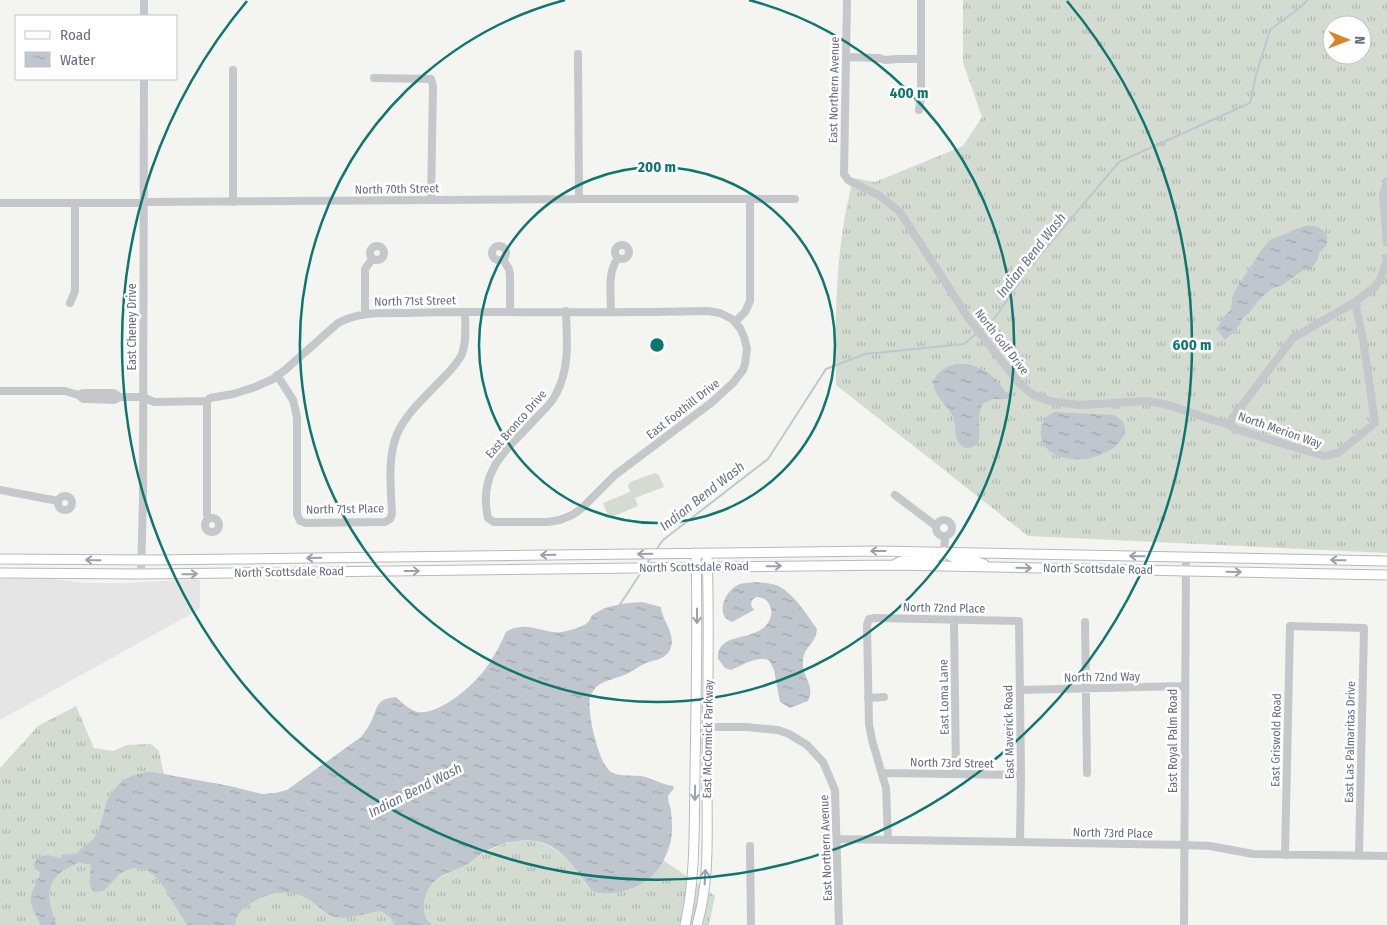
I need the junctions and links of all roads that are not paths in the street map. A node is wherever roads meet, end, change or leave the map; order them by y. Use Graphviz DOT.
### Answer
graph roads {
  1 [pos="144,0"];
  2 [pos="848,0"];
  3 [pos="921,0"];
  4 [pos="144,15"];
  5 [pos="578,54"];
  6 [pos="846,57"];
  7 [pos="921,59"];
  8 [pos="233,70"];
  9 [pos="374,78"];
  10 [pos="144,80"];
  11 [pos="920,110"];
  12 [pos="848,180"];
  13 [pos="1387,181"];
  14 [pos="750,198"];
  15 [pos="579,199"];
  16 [pos="795,199"];
  17 [pos="431,200"];
  18 [pos="0,202"];
  19 [pos="144,202"];
  20 [pos="233,202"];
  21 [pos="75,203"];
  22 [pos="1387,243"];
  23 [pos="618,258"];
  24 [pos="1387,258"];
  25 [pos="372,259"];
  26 [pos="504,259"];
  27 [pos="1355,302"];
  28 [pos="70,303"];
  29 [pos="566,311"];
  30 [pos="466,312"];
  31 [pos="510,312"];
  32 [pos="611,312"];
  33 [pos="365,313"];
  34 [pos="735,322"];
  35 [pos="277,376"];
  36 [pos="0,391"];
  37 [pos="143,397"];
  38 [pos="207,401"];
  39 [pos="1228,424"];
  40 [pos="0,490"];
  41 [pos="895,495"];
  42 [pos="58,501"];
  43 [pos="209,518"];
  44 [pos="564,519"];
  45 [pos="936,526"];
  46 [pos="945,536"];
  47 [pos="944,552"];
  48 [pos="695,553"];
  49 [pos="707,553"];
  50 [pos="1186,557"];
  51 [pos="0,559"];
  52 [pos="142,560"];
  53 [pos="1387,561"];
  54 [pos="894,565"];
  55 [pos="697,567"];
  56 [pos="708,567"];
  57 [pos="996,567"];
  58 [pos="1186,571"];
  59 [pos="0,573"];
  60 [pos="141,574"];
  61 [pos="1387,575"];
  62 [pos="954,620"];
  63 [pos="1019,621"];
  64 [pos="1086,622"];
  65 [pos="1364,628"];
  66 [pos="1184,686"];
  67 [pos="1086,688"];
  68 [pos="1020,690"];
  69 [pos="884,697"];
  70 [pos="868,698"];
  71 [pos="696,727"];
  72 [pos="708,727"];
  73 [pos="883,773"];
  74 [pos="1087,773"];
  75 [pos="956,774"];
  76 [pos="1021,775"];
  77 [pos="838,839"];
  78 [pos="888,840"];
  79 [pos="1020,842"];
  80 [pos="1184,845"];
  81 [pos="750,846"];
  82 [pos="1285,855"];
  83 [pos="1359,855"];
  84 [pos="1387,856"];
  85 [pos="685,925"];
  86 [pos="697,925"];
  87 [pos="751,925"];
  88 [pos="839,925"];
  89 [pos="1184,925"];
  1 -- 4 [label="street"];
  2 -- 6 [label="street, East Northern Avenue"];
  3 -- 7 [label="street"];
  5 -- 15 [label="street"];
  6 -- 7 [label="street"];
  6 -- 12 [label="street, East Northern Avenue"];
  7 -- 11 [label="street"];
  8 -- 20 [label="street"];
  9 -- 17 [label="street"];
  10 -- 19 [label="street, East Cheney Drive"];
  12 -- 39 [label="street, North Golf Drive"];
  13 -- 22 [label="street"];
  14 -- 15 [label="street, North 70th Street"];
  14 -- 16 [label="street, North 70th Street"];
  14 -- 34 [label="street"];
  15 -- 17 [label="street, North 70th Street"];
  17 -- 20 [label="street, North 70th Street"];
  18 -- 21 [label="street, North 70th Street"];
  19 -- 20 [label="street, North 70th Street"];
  19 -- 21 [label="street, North 70th Street"];
  19 -- 37 [label="street, East Cheney Drive"];
  21 -- 28 [label="street"];
  23 -- 32 [label="street"];
  24 -- 27 [label="street"];
  25 -- 33 [label="street"];
  26 -- 31 [label="street"];
  27 -- 39 [label="street"];
  27 -- 39 [label="street, North Merion Way"];
  29 -- 31 [label="street, North 71st Street"];
  29 -- 32 [label="street, North 71st Street"];
  29 -- 44 [label="street, East Bronco Drive"];
  30 -- 31 [label="street, North 71st Street"];
  30 -- 33 [label="street, North 71st Street"];
  30 -- 35 [label="street, North 71st Place"];
  32 -- 34 [label="street, North 71st Street"];
  33 -- 35 [label="street, North 71st Street"];
  34 -- 44 [label="street, East Foothill Drive"];
  35 -- 38 [label="street, North 71st Street"];
  36 -- 37 [label="street, North 71st Street"];
  37 -- 38 [label="street, North 71st Street"];
  37 -- 52 [label="street, East Cheney Drive"];
  38 -- 43 [label="street"];
  40 -- 42 [label="street"];
  41 -- 45 [label="street"];
  45 -- 46 [label="street"];
  45 -- 46 [label="street"];
  46 -- 47 [label="street"];
  47 -- 49 [label="main road, North Scottsdale Road, one-way"];
  50 -- 47 [label="main road, North Scottsdale Road, one-way"];
  47 -- 54 [label="main road"];
  47 -- 57 [label="main road"];
  48 -- 49 [label="main road, North Scottsdale Road"];
  48 -- 52 [label="main road, North Scottsdale Road, one-way"];
  48 -- 55 [label="main road, East McCormick Parkway"];
  49 -- 56 [label="main road, East McCormick Parkway"];
  53 -- 50 [label="main road, North Scottsdale Road, one-way"];
  50 -- 58 [label="street, East Royal Palm Road"];
  52 -- 51 [label="main road, North Scottsdale Road, one-way"];
  52 -- 60 [label="street, East Cheney Drive"];
  56 -- 54 [label="main road, North Scottsdale Road, one-way"];
  54 -- 57 [label="main road, North Scottsdale Road"];
  55 -- 56 [label="main road, North Scottsdale Road"];
  60 -- 55 [label="main road, North Scottsdale Road, one-way"];
  55 -- 71 [label="main road, East McCormick Parkway, one-way"];
  56 -- 72 [label="main road, East McCormick Parkway"];
  57 -- 58 [label="main road, North Scottsdale Road, one-way"];
  58 -- 61 [label="main road, North Scottsdale Road, one-way"];
  58 -- 66 [label="street, East Royal Palm Road"];
  59 -- 60 [label="main road, North Scottsdale Road"];
  62 -- 63 [label="street, North 72nd Place"];
  62 -- 70 [label="street, North 72nd Place"];
  62 -- 75 [label="street, East Loma Lane"];
  63 -- 68 [label="street, East Maverick Road"];
  64 -- 67 [label="street"];
  65 -- 82 [label="street, East Griswold Road"];
  65 -- 83 [label="street, East Las Palmaritas Drive"];
  66 -- 67 [label="street, North 72nd Way"];
  66 -- 80 [label="street, East Royal Palm Road"];
  67 -- 68 [label="street, North 72nd Way"];
  67 -- 74 [label="street"];
  68 -- 76 [label="street, East Maverick Road"];
  69 -- 70 [label="street"];
  70 -- 73 [label="street"];
  71 -- 72 [label="street, East Northern Avenue"];
  71 -- 85 [label="main road, East McCormick Parkway, one-way"];
  72 -- 77 [label="street, East Northern Avenue"];
  86 -- 72 [label="main road, East McCormick Parkway, one-way"];
  73 -- 75 [label="street, North 73rd Street"];
  73 -- 78 [label="street"];
  75 -- 76 [label="street, North 73rd Street"];
  76 -- 79 [label="street, East Maverick Road"];
  77 -- 78 [label="street, North 73rd Place"];
  77 -- 88 [label="street, East Northern Avenue"];
  78 -- 79 [label="street, North 73rd Place"];
  79 -- 80 [label="street, North 73rd Place"];
  80 -- 82 [label="street, North 73rd Place"];
  80 -- 89 [label="street, East Royal Palm Road"];
  81 -- 87 [label="street"];
  82 -- 83 [label="street, North 73rd Place"];
  83 -- 84 [label="street, North 73rd Place"];
}
